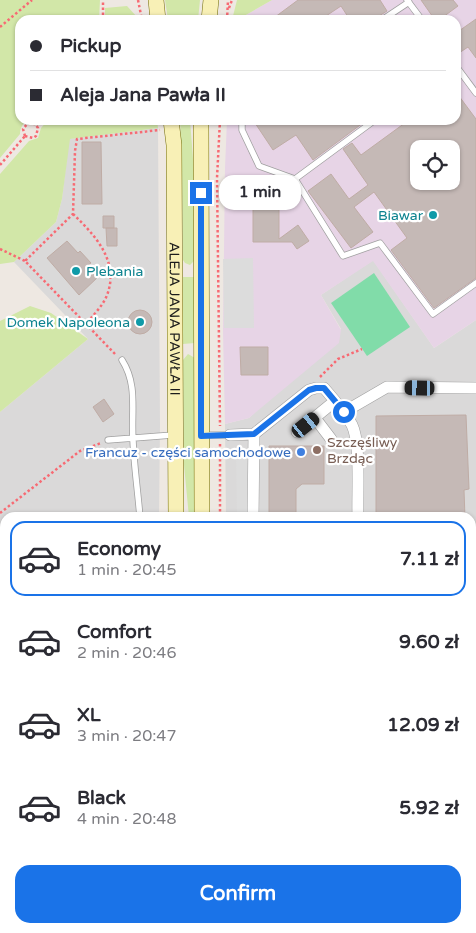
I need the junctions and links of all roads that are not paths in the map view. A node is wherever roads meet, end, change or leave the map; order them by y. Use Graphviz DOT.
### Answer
graph roads {
  1 [pos="156,0"];
  2 [pos="211,0"];
  3 [pos="408,1"];
  4 [pos="158,15"];
  5 [pos="210,15"];
  6 [pos="389,15"];
  7 [pos="418,15"];
  8 [pos="461,73"];
  9 [pos="476,93"];
  10 [pos="167,125"];
  11 [pos="202,125"];
  12 [pos="242,125"];
  13 [pos="368,125"];
  14 [pos="295,179"];
  15 [pos="476,283"];
  16 [pos="122,360"];
  17 [pos="476,388"];
  18 [pos="335,401"];
  19 [pos="344,412"];
  20 [pos="315,418"];
  21 [pos="297,432"];
  22 [pos="254,434"];
  23 [pos="176,435"];
  24 [pos="225,435"];
  25 [pos="201,436"];
  26 [pos="133,438"];
  27 [pos="331,439"];
  28 [pos="108,440"];
  29 [pos="139,512"];
  30 [pos="176,512"];
  31 [pos="202,512"];
  32 [pos="254,512"];
  33 [pos="358,512"];
  1 -- 4 [label="main road"];
  2 -- 5 [label="main road"];
  3 -- 6 [label="lane"];
  3 -- 7 [label="lane"];
  8 -- 9 [label="lane"];
  10 -- 23 [label="main road, ALEJA JANA PAWŁA II"];
  11 -- 25 [label="main road, ALEJA JANA PAWŁA II"];
  12 -- 14 [label="lane"];
  13 -- 14 [label="lane"];
  14 -- 15 [label="lane"];
  16 -- 26 [label="lane"];
  17 -- 19 [label="street"];
  18 -- 19 [label="street"];
  18 -- 20 [label="street"];
  18 -- 22 [label="street"];
  19 -- 33 [label="street"];
  20 -- 21 [label="street"];
  20 -- 27 [label="street"];
  22 -- 24 [label="street"];
  22 -- 32 [label="street"];
  23 -- 26 [label="lane"];
  23 -- 30 [label="main road, ALEJA JANA PAWŁA II"];
  24 -- 25 [label="lane"];
  25 -- 31 [label="main road, ALEJA JANA PAWŁA II"];
  26 -- 28 [label="lane"];
  26 -- 29 [label="lane"];
}
